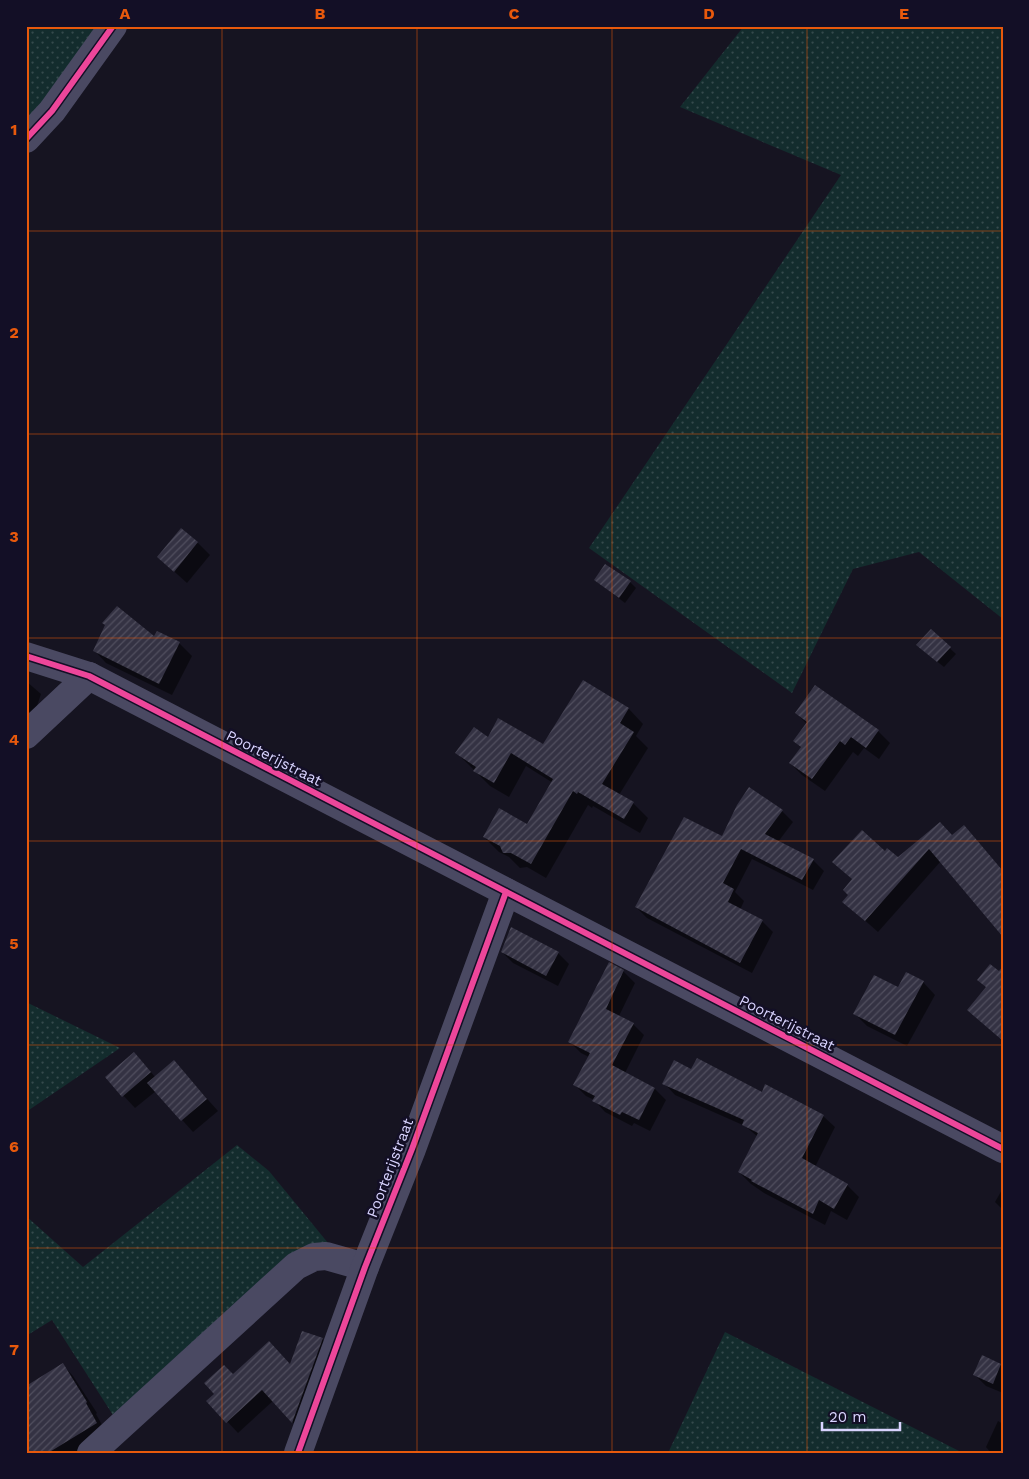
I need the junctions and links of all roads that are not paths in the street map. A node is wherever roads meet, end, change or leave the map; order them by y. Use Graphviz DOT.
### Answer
graph roads {
  1 [pos="113,26"];
  2 [pos="26,139"];
  3 [pos="26,656"];
  4 [pos="88,676"];
  5 [pos="26,735"];
  6 [pos="506,892"];
  7 [pos="1003,1149"];
  8 [pos="365,1267"];
  9 [pos="91,1453"];
  10 [pos="298,1453"];
  1 -- 2 [label="street"];
  3 -- 4 [label="street, Poorterijstraat"];
  4 -- 5 [label="street"];
  4 -- 6 [label="street, Poorterijstraat"];
  6 -- 7 [label="street, Poorterijstraat"];
  6 -- 8 [label="street, Poorterijstraat"];
  8 -- 9 [label="street"];
  8 -- 10 [label="street, Poorterijstraat"];
}
